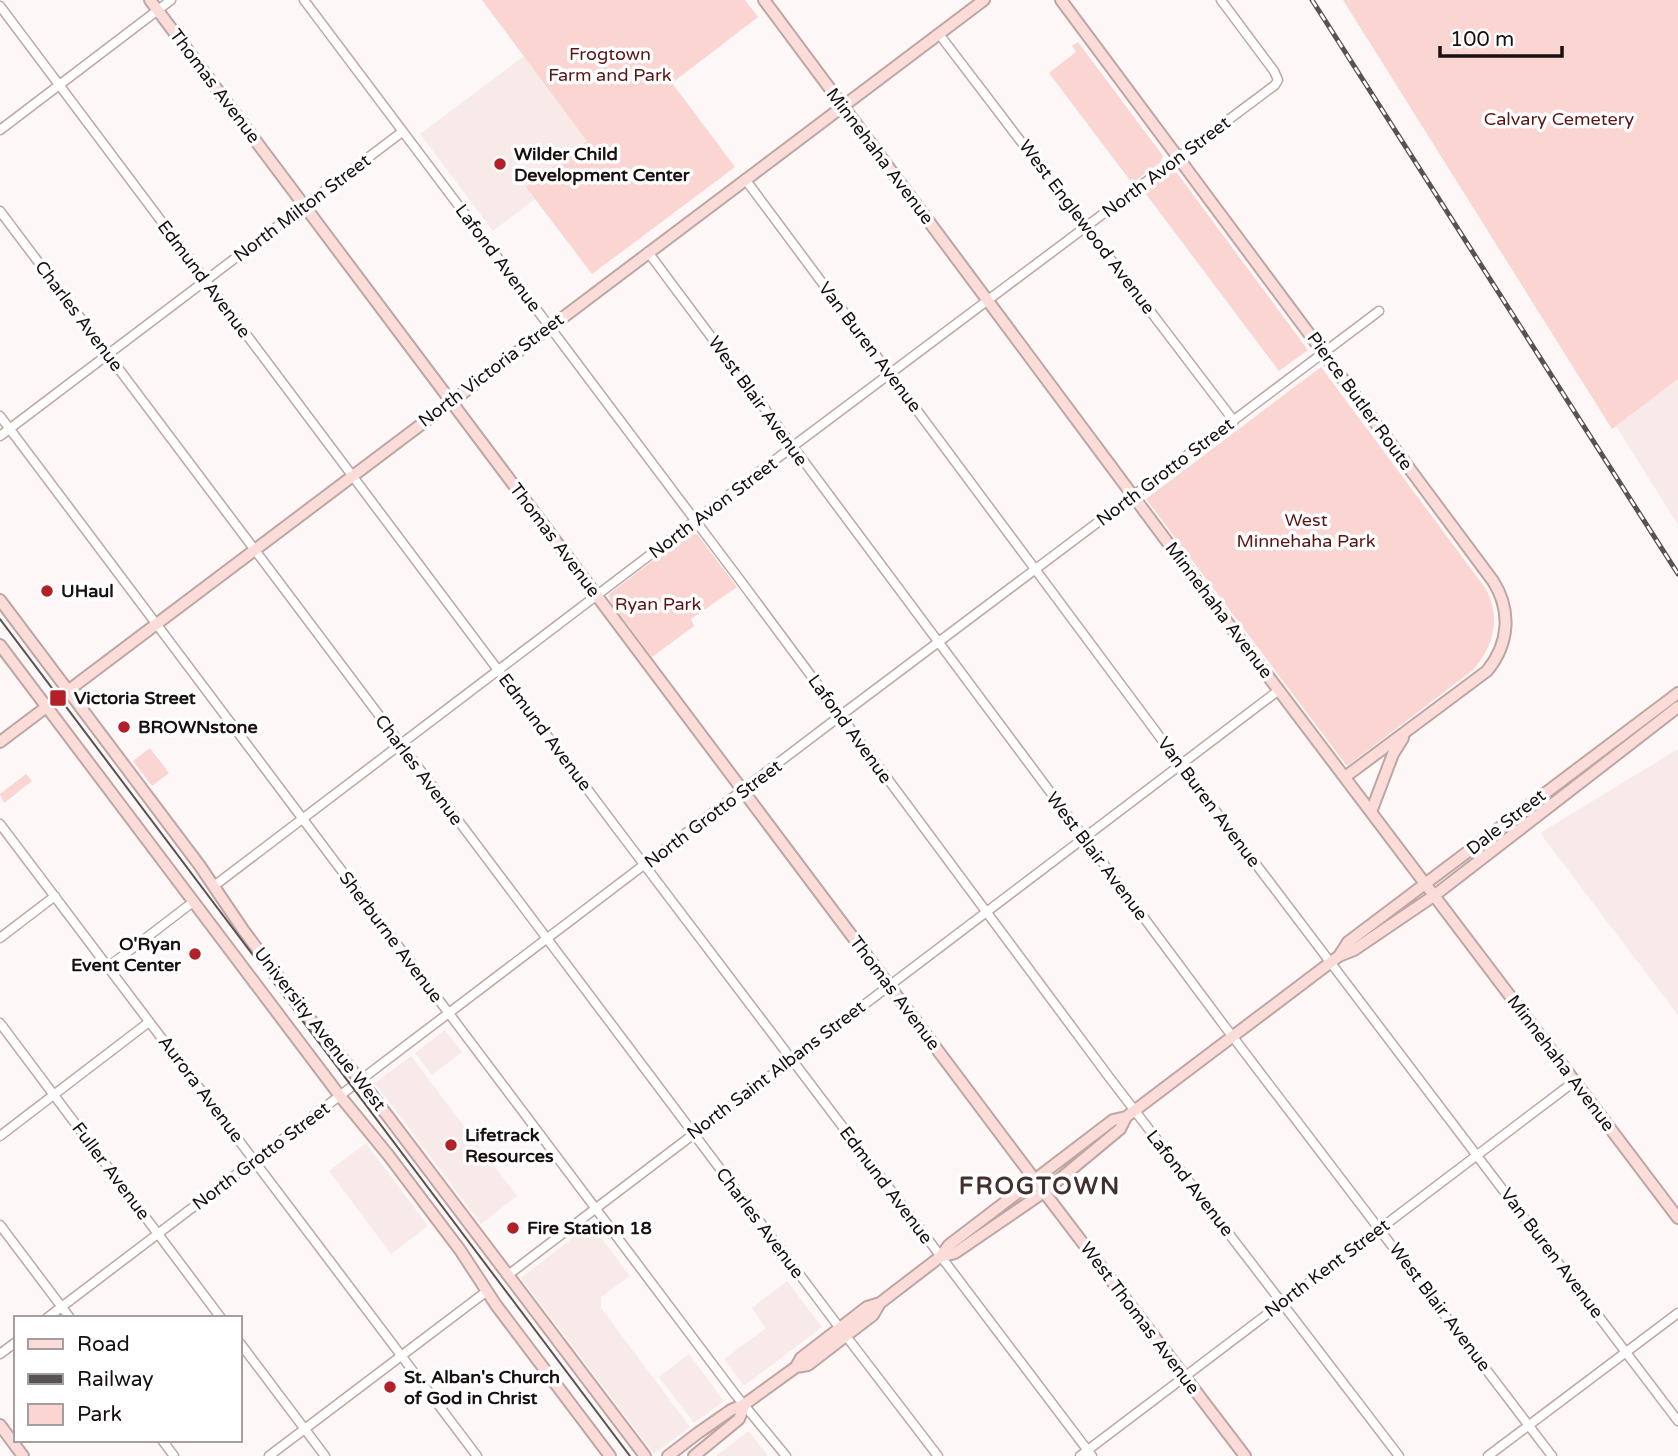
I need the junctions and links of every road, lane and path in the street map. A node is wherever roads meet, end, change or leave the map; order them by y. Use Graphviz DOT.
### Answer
graph roads {
  1 [pos="150,0"];
  2 [pos="171,0"];
  3 [pos="304,0"];
  4 [pos="764,0"];
  5 [pos="984,0"];
  6 [pos="1061,0"];
  7 [pos="1221,0"];
  8 [pos="0,6"];
  9 [pos="158,10"];
  10 [pos="939,34"];
  11 [pos="59,85"];
  12 [pos="842,105"];
  13 [pos="0,130"];
  14 [pos="402,132"];
  15 [pos="1179,158"];
  16 [pos="745,179"];
  17 [pos="305,206"];
  18 [pos="0,211"];
  19 [pos="1086,226"];
  20 [pos="648,252"];
  21 [pos="205,281"];
  22 [pos="988,300"];
  23 [pos="1379,311"];
  24 [pos="549,326"];
  25 [pos="1325,353"];
  26 [pos="107,355"];
  27 [pos="890,374"];
  28 [pos="450,401"];
  29 [pos="0,415"];
  30 [pos="1234,421"];
  31 [pos="10,429"];
  32 [pos="0,436"];
  33 [pos="792,447"];
  34 [pos="352,476"];
  35 [pos="1133,496"];
  36 [pos="695,522"];
  37 [pos="254,550"];
  38 [pos="1035,569"];
  39 [pos="597,596"];
  40 [pos="0,600"];
  41 [pos="156,624"];
  42 [pos="938,643"];
  43 [pos="0,645"];
  44 [pos="499,671"];
  45 [pos="1279,690"];
  46 [pos="68,691"];
  47 [pos="1678,693"];
  48 [pos="1678,706"];
  49 [pos="46,707"];
  50 [pos="840,716"];
  51 [pos="1408,732"];
  52 [pos="0,742"];
  53 [pos="400,745"];
  54 [pos="1181,764"];
  55 [pos="1345,777"];
  56 [pos="744,791"];
  57 [pos="1371,812"];
  58 [pos="302,819"];
  59 [pos="0,824"];
  60 [pos="1083,837"];
  61 [pos="645,865"];
  62 [pos="1426,883"];
  63 [pos="214,886"];
  64 [pos="1435,895"];
  65 [pos="55,896"];
  66 [pos="193,902"];
  67 [pos="985,911"];
  68 [pos="0,938"];
  69 [pos="547,939"];
  70 [pos="1335,959"];
  71 [pos="108,967"];
  72 [pos="888,985"];
  73 [pos="449,1013"];
  74 [pos="149,1022"];
  75 [pos="0,1023"];
  76 [pos="1232,1037"];
  77 [pos="791,1059"];
  78 [pos="361,1080"];
  79 [pos="1575,1081"];
  80 [pos="54,1095"];
  81 [pos="340,1096"];
  82 [pos="1130,1114"];
  83 [pos="693,1133"];
  84 [pos="0,1136"];
  85 [pos="1478,1155"];
  86 [pos="255,1161"];
  87 [pos="1035,1180"];
  88 [pos="1044,1192"];
  89 [pos="596,1208"];
  90 [pos="1678,1218"];
  91 [pos="0,1224"];
  92 [pos="1380,1228"];
  93 [pos="158,1234"];
  94 [pos="940,1257"];
  95 [pos="508,1275"];
  96 [pos="487,1291"];
  97 [pos="1283,1302"];
  98 [pos="62,1307"];
  99 [pos="1678,1313"];
  100 [pos="50,1316"];
  101 [pos="69,1316"];
  102 [pos="220,1316"];
  103 [pos="843,1332"];
  104 [pos="242,1346"];
  105 [pos="1627,1352"];
  106 [pos="401,1355"];
  107 [pos="1185,1377"];
  108 [pos="745,1404"];
  109 [pos="1678,1421"];
  110 [pos="1529,1425"];
  111 [pos="0,1426"];
  112 [pos="304,1428"];
  113 [pos="1090,1453"];
  114 [pos="23,1456"];
  115 [pos="269,1456"];
  116 [pos="325,1456"];
  117 [pos="477,1456"];
  118 [pos="610,1456"];
  119 [pos="645,1456"];
  120 [pos="668,1456"];
  121 [pos="694,1456"];
  122 [pos="786,1456"];
  123 [pos="938,1456"];
  124 [pos="1080,1456"];
  125 [pos="1245,1456"];
  126 [pos="1399,1456"];
  127 [pos="1488,1456"];
  128 [pos="1552,1456"];
  1 -- 9 [label="main road, Thomas Avenue"];
  2 -- 9 [label="street"];
  3 -- 14 [label="street, Lafond Avenue"];
  4 -- 12 [label="main road, Minnehaha Avenue"];
  5 -- 10 [label="main road, North Victoria Street"];
  6 -- 15 [label="main road, Pierce Butler Route"];
  7 -- 15 [label="street, North Avon Street"];
  8 -- 11 [label="street, Edmund Avenue"];
  9 -- 11 [label="street"];
  9 -- 17 [label="main road, Thomas Avenue"];
  10 -- 12 [label="main road, North Victoria Street"];
  10 -- 19 [label="street, West Englewood Avenue"];
  11 -- 13 [label="street"];
  11 -- 21 [label="street, Edmund Avenue"];
  12 -- 16 [label="main road, North Victoria Street"];
  12 -- 22 [label="main road, Minnehaha Avenue"];
  14 -- 17 [label="street, North Milton Street"];
  14 -- 24 [label="street, Lafond Avenue"];
  15 -- 19 [label="street, North Avon Street"];
  15 -- 25 [label="main road, Pierce Butler Route"];
  16 -- 20 [label="main road, North Victoria Street"];
  16 -- 27 [label="street, Van Buren Avenue"];
  17 -- 21 [label="street, North Milton Street"];
  17 -- 28 [label="main road, Thomas Avenue"];
  18 -- 26 [label="street, Charles Avenue"];
  19 -- 22 [label="street, North Avon Street"];
  19 -- 30 [label="street, West Englewood Avenue"];
  20 -- 24 [label="main road, North Victoria Street"];
  20 -- 33 [label="street, West Blair Avenue"];
  21 -- 26 [label="street, North Milton Street"];
  21 -- 34 [label="street, Edmund Avenue"];
  22 -- 27 [label="street, North Avon Street"];
  22 -- 35 [label="main road, Minnehaha Avenue"];
  23 -- 25 [label="street, North Grotto Street"];
  24 -- 28 [label="main road, North Victoria Street"];
  24 -- 36 [label="street, Lafond Avenue"];
  25 -- 30 [label="street, North Grotto Street"];
  25 -- 51 [label="main road, Pierce Butler Route"];
  26 -- 31 [label="street, North Milton Street"];
  26 -- 37 [label="street, Charles Avenue"];
  27 -- 33 [label="street, North Avon Street"];
  27 -- 38 [label="street, Van Buren Avenue"];
  28 -- 34 [label="main road, North Victoria Street"];
  28 -- 39 [label="main road, Thomas Avenue"];
  29 -- 31 [label="street, Sherburne Avenue"];
  30 -- 35 [label="street, North Grotto Street"];
  31 -- 32 [label="street, North Milton Street"];
  31 -- 41 [label="street, Sherburne Avenue"];
  33 -- 36 [label="street, North Avon Street"];
  33 -- 42 [label="street, West Blair Avenue"];
  34 -- 37 [label="main road, North Victoria Street"];
  34 -- 44 [label="street, Edmund Avenue"];
  35 -- 38 [label="street, North Grotto Street"];
  35 -- 45 [label="main road, Minnehaha Avenue"];
  36 -- 39 [label="street, North Avon Street"];
  36 -- 50 [label="street, Lafond Avenue"];
  37 -- 41 [label="main road, North Victoria Street"];
  37 -- 53 [label="street, Charles Avenue"];
  38 -- 42 [label="street, North Grotto Street"];
  38 -- 54 [label="street, Van Buren Avenue"];
  39 -- 44 [label="street, North Avon Street"];
  39 -- 56 [label="main road, Thomas Avenue"];
  40 -- 46 [label="main road, University Avenue West"];
  41 -- 46 [label="main road, North Victoria Street"];
  41 -- 58 [label="street, Sherburne Avenue"];
  42 -- 50 [label="street, North Grotto Street"];
  42 -- 60 [label="street, West Blair Avenue"];
  43 -- 49 [label="main road, University Avenue West"];
  44 -- 53 [label="street, North Avon Street"];
  44 -- 61 [label="street, Edmund Avenue"];
  45 -- 54 [label="street, North Saint Albans Street"];
  45 -- 55 [label="main road, Minnehaha Avenue"];
  46 -- 49 [label="main road, North Victoria Street"];
  46 -- 63 [label="main road, University Avenue West"];
  47 -- 62 [label="main road, Dale Street"];
  48 -- 64 [label="main road, Dale Street"];
  49 -- 52 [label="main road, North Victoria Street"];
  49 -- 66 [label="main road, University Avenue West"];
  50 -- 56 [label="street, North Grotto Street"];
  50 -- 67 [label="street, Lafond Avenue"];
  51 -- 55 [label="main road, Pierce Butler Route"];
  51 -- 57 [label="main road"];
  53 -- 58 [label="street, North Avon Street"];
  53 -- 69 [label="street, Charles Avenue"];
  54 -- 60 [label="street, North Saint Albans Street"];
  54 -- 70 [label="street, Van Buren Avenue"];
  55 -- 57 [label="main road, Minnehaha Avenue"];
  56 -- 61 [label="street, North Grotto Street"];
  56 -- 72 [label="main road, Thomas Avenue"];
  57 -- 62 [label="main road, Minnehaha Avenue"];
  58 -- 63 [label="street, North Avon Street"];
  58 -- 73 [label="street, Sherburne Avenue"];
  59 -- 65 [label="street, Aurora Avenue"];
  60 -- 67 [label="street, North Saint Albans Street"];
  60 -- 76 [label="street, West Blair Avenue"];
  61 -- 69 [label="street, North Grotto Street"];
  61 -- 77 [label="street, Edmund Avenue"];
  62 -- 64 [label="main road, Minnehaha Avenue"];
  62 -- 70 [label="main road, Dale Street"];
  63 -- 78 [label="main road, University Avenue West"];
  64 -- 70 [label="main road, Dale Street"];
  64 -- 79 [label="main road, Minnehaha Avenue"];
  65 -- 68 [label="street"];
  65 -- 71 [label="street, Aurora Avenue"];
  66 -- 71 [label="street"];
  66 -- 81 [label="main road, University Avenue West"];
  67 -- 72 [label="street, North Saint Albans Street"];
  67 -- 82 [label="street, Lafond Avenue"];
  69 -- 73 [label="street, North Grotto Street"];
  69 -- 83 [label="street, Charles Avenue"];
  70 -- 76 [label="main road, Dale Street"];
  70 -- 85 [label="street, Van Buren Avenue"];
  71 -- 74 [label="street, Aurora Avenue"];
  72 -- 77 [label="street, North Saint Albans Street"];
  72 -- 87 [label="main road, Thomas Avenue"];
  73 -- 78 [label="street, North Grotto Street"];
  73 -- 89 [label="street, Sherburne Avenue"];
  74 -- 80 [label="street"];
  74 -- 86 [label="street, Aurora Avenue"];
  75 -- 80 [label="street, Fuller Avenue"];
  76 -- 82 [label="main road, Dale Street"];
  76 -- 92 [label="street, West Blair Avenue"];
  77 -- 83 [label="street, North Saint Albans Street"];
  77 -- 94 [label="street, Edmund Avenue"];
  78 -- 81 [label="street, North Grotto Street"];
  78 -- 95 [label="main road, University Avenue West"];
  79 -- 85 [label="street, North Kent Street"];
  79 -- 90 [label="main road, Minnehaha Avenue"];
  80 -- 84 [label="street"];
  80 -- 93 [label="street, Fuller Avenue"];
  81 -- 86 [label="street, North Grotto Street"];
  81 -- 96 [label="main road, University Avenue West"];
  82 -- 87 [label="main road, Dale Street"];
  82 -- 88 [label="main road, Dale Street"];
  82 -- 97 [label="street, Lafond Avenue"];
  83 -- 89 [label="street, North Saint Albans Street"];
  83 -- 103 [label="street, Charles Avenue"];
  85 -- 92 [label="street, North Kent Street"];
  85 -- 105 [label="street, Van Buren Avenue"];
  86 -- 93 [label="street, North Grotto Street"];
  86 -- 106 [label="street, Aurora Avenue"];
  87 -- 88 [label="main road, West Thomas Avenue"];
  87 -- 94 [label="main road, Dale Street"];
  88 -- 94 [label="main road, Dale Street"];
  88 -- 107 [label="main road, West Thomas Avenue"];
  89 -- 95 [label="street, North Saint Albans Street"];
  89 -- 108 [label="street, Sherburne Avenue"];
  91 -- 98 [label="street"];
  92 -- 97 [label="street, North Kent Street"];
  92 -- 110 [label="street, West Blair Avenue"];
  93 -- 98 [label="street, North Grotto Street"];
  93 -- 102 [label="street, Fuller Avenue"];
  94 -- 103 [label="main road, Dale Street"];
  94 -- 113 [label="street, Edmund Avenue"];
  95 -- 119 [label="main road, University Avenue West"];
  96 -- 106 [label="street"];
  96 -- 118 [label="main road, University Avenue West"];
  97 -- 107 [label="street, North Kent Street"];
  97 -- 126 [label="street, Lafond Avenue"];
  98 -- 100 [label="street, North Grotto Street"];
  98 -- 101 [label="street"];
  99 -- 105 [label="street"];
  103 -- 108 [label="main road, Dale Street"];
  103 -- 123 [label="street, Charles Avenue"];
  104 -- 112 [label="street"];
  105 -- 109 [label="street, Van Buren Avenue"];
  105 -- 110 [label="street"];
  106 -- 112 [label="street"];
  106 -- 117 [label="street, Aurora Avenue"];
  107 -- 113 [label="street, North Kent Street"];
  107 -- 125 [label="main road, West Thomas Avenue"];
  108 -- 120 [label="main road, Dale Street"];
  108 -- 121 [label="main road, Dale Street"];
  108 -- 122 [label="street, Sherburne Avenue"];
  110 -- 127 [label="street"];
  110 -- 128 [label="street, West Blair Avenue"];
  111 -- 114 [label="main road"];
  112 -- 115 [label="street"];
  112 -- 116 [label="street"];
  113 -- 124 [label="street, North Kent Street"];
}
